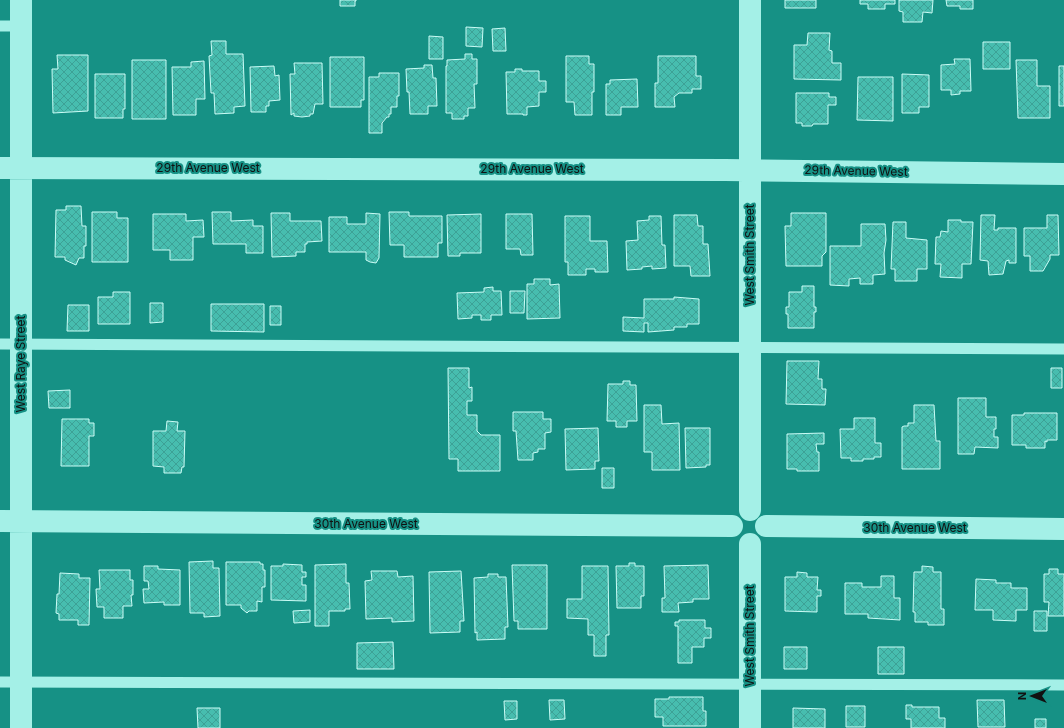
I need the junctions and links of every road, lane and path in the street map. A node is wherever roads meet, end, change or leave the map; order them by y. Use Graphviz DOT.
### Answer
graph roads {
  1 [pos="21,0"];
  2 [pos="750,0"];
  3 [pos="10,26"];
  4 [pos="10,168"];
  5 [pos="750,170"];
  6 [pos="1064,174"];
  7 [pos="11,344"];
  8 [pos="750,347"];
  9 [pos="1064,349"];
  10 [pos="750,510"];
  11 [pos="0,521"];
  12 [pos="22,522"];
  13 [pos="732,526"];
  14 [pos="766,526"];
  15 [pos="1064,529"];
  16 [pos="750,544"];
  17 [pos="0,682"];
  18 [pos="22,682"];
  19 [pos="750,683"];
  20 [pos="1064,685"];
  21 [pos="21,728"];
  22 [pos="750,728"];
  1 -- 3 [label="street, West Raye Street"];
  2 -- 5 [label="street, West Smith Street"];
  3 -- 4 [label="street, West Raye Street"];
  4 -- 5 [label="street, 29th Avenue West"];
  4 -- 7 [label="street, West Raye Street"];
  5 -- 6 [label="street, 29th Avenue West"];
  5 -- 8 [label="street, West Smith Street"];
  7 -- 8 [label="lane"];
  7 -- 12 [label="street, West Raye Street"];
  8 -- 9 [label="lane"];
  8 -- 10 [label="street, West Smith Street"];
  10 -- 13 [label="street"];
  10 -- 14 [label="street"];
  11 -- 12 [label="street, 30th Avenue West"];
  12 -- 13 [label="street, 30th Avenue West"];
  12 -- 18 [label="street, West Raye Street"];
  13 -- 16 [label="street"];
  14 -- 15 [label="street, 30th Avenue West"];
  14 -- 16 [label="street"];
  16 -- 19 [label="street, West Smith Street"];
  17 -- 18 [label="lane"];
  18 -- 19 [label="lane"];
  18 -- 21 [label="street, West Raye Street"];
  19 -- 20 [label="lane"];
  19 -- 22 [label="street, West Smith Street"];
}
